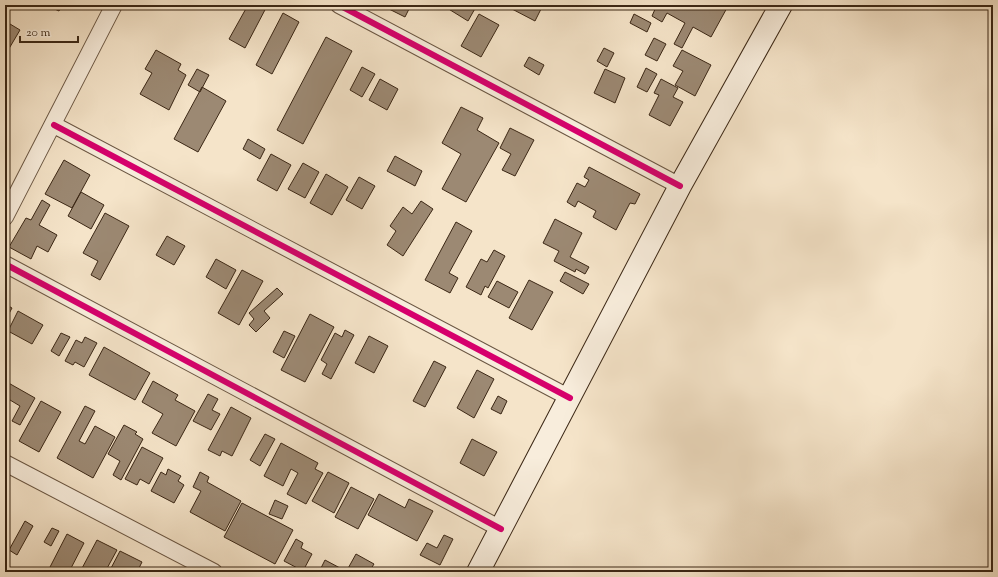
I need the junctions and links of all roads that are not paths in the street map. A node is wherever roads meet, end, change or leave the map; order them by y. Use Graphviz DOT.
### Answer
graph roads {
  1 [pos="114,5"];
  2 [pos="340,5"];
  3 [pos="781,5"];
  4 [pos="54,125"];
  5 [pos="680,186"];
  6 [pos="5,217"];
  7 [pos="5,264"];
  8 [pos="570,398"];
  9 [pos="5,463"];
  10 [pos="501,529"];
  11 [pos="214,572"];
  12 [pos="478,572"];
  1 -- 4 [label="street"];
  2 -- 5 [label="street"];
  3 -- 5 [label="main road"];
  4 -- 6 [label="street"];
  4 -- 8 [label="street"];
  5 -- 8 [label="main road"];
  7 -- 10 [label="street"];
  8 -- 10 [label="main road"];
  9 -- 11 [label="street"];
  10 -- 12 [label="main road"];
}
